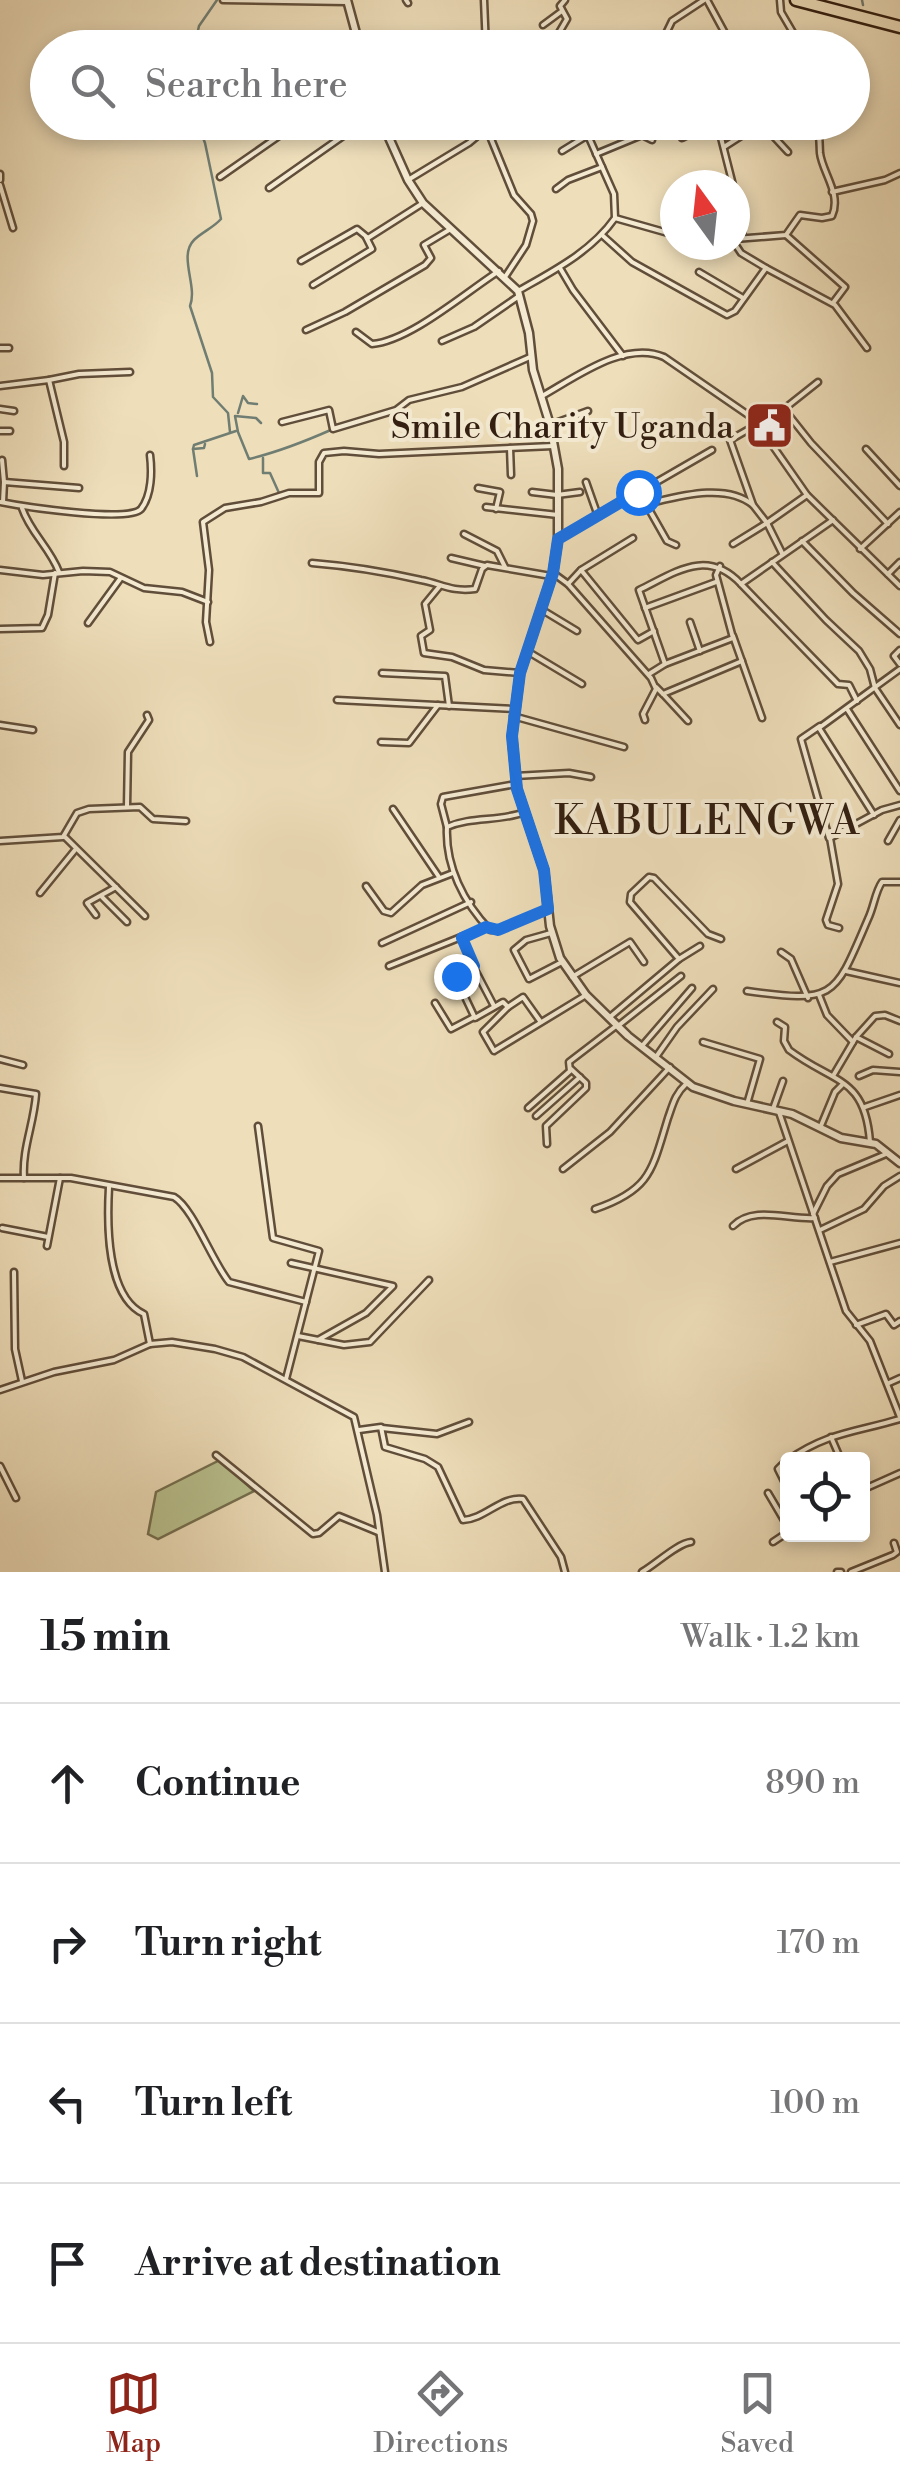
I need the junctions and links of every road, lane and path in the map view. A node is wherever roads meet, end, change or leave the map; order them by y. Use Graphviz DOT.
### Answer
graph roads {
  1 [pos="223,0"];
  2 [pos="484,0"];
  3 [pos="564,0"];
  4 [pos="705,0"];
  5 [pos="780,0"];
  6 [pos="796,0"];
  7 [pos="347,1"];
  8 [pos="562,11"];
  9 [pos="542,25"];
  10 [pos="900,27"];
  11 [pos="356,30"];
  12 [pos="485,30"];
  13 [pos="561,30"];
  14 [pos="668,30"];
  15 [pos="722,30"];
  16 [pos="792,30"];
  17 [pos="273,140"];
  18 [pos="337,140"];
  19 [pos="390,140"];
  20 [pos="474,140"];
  21 [pos="492,140"];
  22 [pos="580,140"];
  23 [pos="590,140"];
  24 [pos="630,140"];
  25 [pos="721,140"];
  26 [pos="735,140"];
  27 [pos="778,140"];
  28 [pos="822,140"];
  29 [pos="724,147"];
  30 [pos="562,151"];
  31 [pos="788,152"];
  32 [pos="596,154"];
  33 [pos="602,167"];
  34 [pos="729,170"];
  35 [pos="900,173"];
  36 [pos="220,177"];
  37 [pos="0,180"];
  38 [pos="408,180"];
  39 [pos="269,188"];
  40 [pos="556,189"];
  41 [pos="832,192"];
  42 [pos="424,203"];
  43 [pos="8,210"];
  44 [pos="0,213"];
  45 [pos="616,218"];
  46 [pos="13,228"];
  47 [pos="449,230"];
  48 [pos="660,231"];
  49 [pos="602,234"];
  50 [pos="786,236"];
  51 [pos="366,237"];
  52 [pos="750,237"];
  53 [pos="750,258"];
  54 [pos="301,261"];
  55 [pos="560,268"];
  56 [pos="766,268"];
  57 [pos="699,272"];
  58 [pos="502,274"];
  59 [pos="313,285"];
  60 [pos="519,294"];
  61 [pos="743,298"];
  62 [pos="832,303"];
  63 [pos="306,330"];
  64 [pos="356,332"];
  65 [pos="442,342"];
  66 [pos="0,348"];
  67 [pos="9,348"];
  68 [pos="866,348"];
  69 [pos="623,356"];
  70 [pos="530,358"];
  71 [pos="130,372"];
  72 [pos="48,380"];
  73 [pos="818,382"];
  74 [pos="0,386"];
  75 [pos="541,397"];
  76 [pos="784,408"];
  77 [pos="0,409"];
  78 [pos="14,410"];
  79 [pos="588,411"];
  80 [pos="282,422"];
  81 [pos="755,422"];
  82 [pos="550,426"];
  83 [pos="0,431"];
  84 [pos="10,431"];
  85 [pos="553,446"];
  86 [pos="510,448"];
  87 [pos="866,449"];
  88 [pos="712,450"];
  89 [pos="150,455"];
  90 [pos="2,460"];
  91 [pos="64,466"];
  92 [pos="511,475"];
  93 [pos="4,482"];
  94 [pos="586,482"];
  95 [pos="900,486"];
  96 [pos="79,488"];
  97 [pos="478,488"];
  98 [pos="532,492"];
  99 [pos="580,492"];
  100 [pos="638,492"];
  101 [pos="557,495"];
  102 [pos="807,495"];
  103 [pos="2,502"];
  104 [pos="646,504"];
  105 [pos="486,506"];
  106 [pos="753,506"];
  107 [pos="22,508"];
  108 [pos="496,509"];
  109 [pos="900,512"];
  110 [pos="558,514"];
  111 [pos="598,516"];
  112 [pos="833,520"];
  113 [pos="766,523"];
  114 [pos="888,524"];
  115 [pos="464,534"];
  116 [pos="633,538"];
  117 [pos="558,539"];
  118 [pos="802,541"];
  119 [pos="734,544"];
  120 [pos="676,545"];
  121 [pos="860,549"];
  122 [pos="782,553"];
  123 [pos="451,558"];
  124 [pos="772,562"];
  125 [pos="900,562"];
  126 [pos="312,564"];
  127 [pos="485,566"];
  128 [pos="720,566"];
  129 [pos="504,567"];
  130 [pos="0,570"];
  131 [pos="581,570"];
  132 [pos="57,572"];
  133 [pos="552,574"];
  134 [pos="888,574"];
  135 [pos="120,578"];
  136 [pos="717,582"];
  137 [pos="568,584"];
  138 [pos="740,584"];
  139 [pos="900,586"];
  140 [pos="439,587"];
  141 [pos="208,602"];
  142 [pos="645,608"];
  143 [pos="539,609"];
  144 [pos="88,622"];
  145 [pos="690,622"];
  146 [pos="0,630"];
  147 [pos="577,631"];
  148 [pos="654,631"];
  149 [pos="900,634"];
  150 [pos="734,636"];
  151 [pos="210,642"];
  152 [pos="527,650"];
  153 [pos="900,650"];
  154 [pos="700,651"];
  155 [pos="742,660"];
  156 [pos="665,664"];
  157 [pos="900,666"];
  158 [pos="382,673"];
  159 [pos="520,673"];
  160 [pos="649,674"];
  161 [pos="582,684"];
  162 [pos="656,686"];
  163 [pos="874,688"];
  164 [pos="664,694"];
  165 [pos="336,700"];
  166 [pos="857,700"];
  167 [pos="438,706"];
  168 [pos="449,706"];
  169 [pos="847,708"];
  170 [pos="513,712"];
  171 [pos="147,715"];
  172 [pos="762,718"];
  173 [pos="645,720"];
  174 [pos="688,721"];
  175 [pos="0,725"];
  176 [pos="900,725"];
  177 [pos="820,726"];
  178 [pos="34,730"];
  179 [pos="381,742"];
  180 [pos="624,748"];
  181 [pos="591,777"];
  182 [pos="515,780"];
  183 [pos="900,791"];
  184 [pos="900,805"];
  185 [pos="127,806"];
  186 [pos="393,809"];
  187 [pos="525,812"];
  188 [pos="874,816"];
  189 [pos="900,820"];
  190 [pos="186,821"];
  191 [pos="447,827"];
  192 [pos="64,836"];
  193 [pos="830,840"];
  194 [pos="888,841"];
  195 [pos="0,842"];
  196 [pos="76,848"];
  197 [pos="453,873"];
  198 [pos="439,877"];
  199 [pos="900,882"];
  200 [pos="366,886"];
  201 [pos="116,887"];
  202 [pos="40,893"];
  203 [pos="101,895"];
  204 [pos="470,902"];
  205 [pos="548,909"];
  206 [pos="96,916"];
  207 [pos="145,916"];
  208 [pos="127,922"];
  209 [pos="486,927"];
  210 [pos="839,928"];
  211 [pos="552,933"];
  212 [pos="462,938"];
  213 [pos="721,939"];
  214 [pos="382,943"];
  215 [pos="700,946"];
  216 [pos="781,952"];
  217 [pos="680,960"];
  218 [pos="562,962"];
  219 [pos="644,962"];
  220 [pos="389,966"];
  221 [pos="474,966"];
  222 [pos="845,971"];
  223 [pos="572,976"];
  224 [pos="681,976"];
  225 [pos="900,982"];
  226 [pos="692,988"];
  227 [pos="713,989"];
  228 [pos="747,991"];
  229 [pos="819,994"];
  230 [pos="586,995"];
  231 [pos="808,998"];
  232 [pos="435,1003"];
  233 [pos="508,1007"];
  234 [pos="496,1008"];
  235 [pos="474,1017"];
  236 [pos="900,1020"];
  237 [pos="540,1021"];
  238 [pos="614,1022"];
  239 [pos="777,1022"];
  240 [pos="854,1040"];
  241 [pos="703,1042"];
  242 [pos="642,1046"];
  243 [pos="889,1054"];
  244 [pos="656,1057"];
  245 [pos="0,1060"];
  246 [pos="24,1065"];
  247 [pos="670,1067"];
  248 [pos="572,1070"];
  249 [pos="900,1072"];
  250 [pos="858,1076"];
  251 [pos="580,1077"];
  252 [pos="832,1078"];
  253 [pos="783,1081"];
  254 [pos="688,1082"];
  255 [pos="844,1084"];
  256 [pos="0,1088"];
  257 [pos="900,1095"];
  258 [pos="747,1104"];
  259 [pos="865,1107"];
  260 [pos="528,1108"];
  261 [pos="776,1110"];
  262 [pos="536,1116"];
  263 [pos="258,1126"];
  264 [pos="820,1128"];
  265 [pos="788,1142"];
  266 [pos="870,1142"];
  267 [pos="546,1144"];
  268 [pos="889,1153"];
  269 [pos="900,1162"];
  270 [pos="736,1169"];
  271 [pos="563,1170"];
  272 [pos="900,1176"];
  273 [pos="0,1178"];
  274 [pos="24,1178"];
  275 [pos="60,1178"];
  276 [pos="109,1185"];
  277 [pos="595,1209"];
  278 [pos="814,1216"];
  279 [pos="733,1226"];
  280 [pos="2,1228"];
  281 [pos="820,1230"];
  282 [pos="48,1238"];
  283 [pos="900,1243"];
  284 [pos="46,1246"];
  285 [pos="830,1262"];
  286 [pos="291,1263"];
  287 [pos="315,1268"];
  288 [pos="14,1272"];
  289 [pos="430,1280"];
  290 [pos="306,1302"];
  291 [pos="900,1321"];
  292 [pos="856,1325"];
  293 [pos="298,1336"];
  294 [pos="318,1340"];
  295 [pos="150,1344"];
  296 [pos="900,1378"];
  297 [pos="286,1379"];
  298 [pos="22,1381"];
  299 [pos="889,1383"];
  300 [pos="0,1390"];
  301 [pos="900,1418"];
  302 [pos="469,1422"];
  303 [pos="382,1428"];
  304 [pos="356,1430"];
  305 [pos="831,1438"];
  306 [pos="802,1452"];
  307 [pos="837,1452"];
  308 [pos="216,1454"];
  309 [pos="0,1466"];
  310 [pos="900,1473"];
  311 [pos="870,1486"];
  312 [pos="768,1492"];
  313 [pos="16,1498"];
  314 [pos="780,1514"];
  315 [pos="378,1532"];
  316 [pos="780,1536"];
  317 [pos="692,1542"];
  318 [pos="773,1542"];
  319 [pos="894,1543"];
  320 [pos="872,1562"];
  321 [pos="385,1572"];
  322 [pos="565,1572"];
  323 [pos="642,1572"];
  324 [pos="851,1572"];
  325 [pos="876,1572"];
  1 -- 7 [label="street"];
  2 -- 12 [label="street"];
  3 -- 8 [label="street"];
  4 -- 14 [label="street"];
  4 -- 15 [label="street"];
  5 -- 16 [label="street"];
  6 -- 10 [label="main road"];
  7 -- 11 [label="street"];
  8 -- 9 [label="street"];
  8 -- 13 [label="street"];
  17 -- 36 [label="street"];
  18 -- 39 [label="street"];
  19 -- 38 [label="street"];
  20 -- 38 [label="street"];
  21 -- 58 [label="street"];
  22 -- 30 [label="street"];
  23 -- 32 [label="street"];
  24 -- 32 [label="street"];
  25 -- 29 [label="street"];
  26 -- 29 [label="street"];
  27 -- 31 [label="street"];
  28 -- 41 [label="street"];
  29 -- 34 [label="street"];
  32 -- 33 [label="street"];
  33 -- 40 [label="street"];
  33 -- 45 [label="street"];
  35 -- 41 [label="street"];
  37 -- 43 [label="street"];
  38 -- 42 [label="street"];
  41 -- 50 [label="street"];
  42 -- 47 [label="street"];
  42 -- 51 [label="street"];
  43 -- 44 [label="street"];
  43 -- 46 [label="street"];
  45 -- 48 [label="street"];
  45 -- 49 [label="street"];
  47 -- 58 [label="street"];
  47 -- 63 [label="street"];
  49 -- 55 [label="street"];
  49 -- 61 [label="street"];
  50 -- 52 [label="street"];
  50 -- 62 [label="street"];
  51 -- 54 [label="street"];
  51 -- 59 [label="street"];
  53 -- 56 [label="street"];
  55 -- 60 [label="street"];
  55 -- 69 [label="street"];
  56 -- 61 [label="street"];
  56 -- 62 [label="street"];
  57 -- 61 [label="street"];
  58 -- 60 [label="street"];
  58 -- 64 [label="street"];
  60 -- 65 [label="street"];
  60 -- 70 [label="street"];
  62 -- 68 [label="street"];
  66 -- 67 [label="street"];
  69 -- 75 [label="street"];
  69 -- 81 [label="street"];
  70 -- 75 [label="street"];
  70 -- 80 [label="street"];
  71 -- 72 [label="street"];
  72 -- 74 [label="street"];
  72 -- 91 [label="street"];
  73 -- 76 [label="street"];
  75 -- 82 [label="street"];
  76 -- 81 [label="street"];
  76 -- 114 [label="street"];
  77 -- 78 [label="street"];
  79 -- 82 [label="street"];
  81 -- 102 [label="street"];
  81 -- 106 [label="street"];
  82 -- 85 [label="street"];
  83 -- 84 [label="street"];
  85 -- 86 [label="street"];
  85 -- 101 [label="street"];
  86 -- 92 [label="street"];
  86 -- 141 [label="street"];
  87 -- 95 [label="street"];
  88 -- 100 [label="street"];
  89 -- 107 [label="street"];
  90 -- 93 [label="street"];
  93 -- 96 [label="street"];
  93 -- 103 [label="street"];
  94 -- 111 [label="street"];
  97 -- 108 [label="street"];
  98 -- 101 [label="street"];
  99 -- 101 [label="street"];
  100 -- 104 [label="street"];
  100 -- 111 [label="street"];
  101 -- 110 [label="street"];
  102 -- 112 [label="street"];
  102 -- 113 [label="street"];
  103 -- 107 [label="street"];
  104 -- 106 [label="street"];
  104 -- 120 [label="street"];
  105 -- 108 [label="street"];
  106 -- 113 [label="street"];
  107 -- 132 [label="street"];
  108 -- 110 [label="street"];
  109 -- 114 [label="street"];
  110 -- 117 [label="street"];
  111 -- 117 [label="street"];
  112 -- 118 [label="street"];
  112 -- 121 [label="street"];
  113 -- 119 [label="street"];
  113 -- 122 [label="street"];
  114 -- 121 [label="street"];
  115 -- 129 [label="street"];
  116 -- 131 [label="street"];
  117 -- 133 [label="street"];
  118 -- 122 [label="street"];
  118 -- 149 [label="street"];
  121 -- 134 [label="street"];
  122 -- 124 [label="street"];
  123 -- 127 [label="street"];
  124 -- 138 [label="street"];
  124 -- 163 [label="street"];
  125 -- 134 [label="street"];
  126 -- 140 [label="street"];
  127 -- 129 [label="street"];
  127 -- 140 [label="street"];
  128 -- 136 [label="street"];
  128 -- 138 [label="street"];
  128 -- 142 [label="street"];
  129 -- 133 [label="street"];
  130 -- 132 [label="street"];
  131 -- 137 [label="street"];
  131 -- 148 [label="street"];
  132 -- 135 [label="street"];
  132 -- 146 [label="street"];
  133 -- 137 [label="street"];
  133 -- 143 [label="street"];
  134 -- 139 [label="street"];
  135 -- 141 [label="street"];
  135 -- 144 [label="street"];
  136 -- 142 [label="street"];
  136 -- 150 [label="street"];
  137 -- 160 [label="street"];
  138 -- 166 [label="street"];
  140 -- 159 [label="street"];
  141 -- 151 [label="street"];
  142 -- 148 [label="street"];
  143 -- 147 [label="street"];
  143 -- 152 [label="street"];
  145 -- 154 [label="street"];
  148 -- 156 [label="street"];
  150 -- 154 [label="street"];
  150 -- 155 [label="street"];
  152 -- 159 [label="street"];
  152 -- 161 [label="street"];
  153 -- 157 [label="street"];
  154 -- 156 [label="street"];
  155 -- 164 [label="street"];
  155 -- 172 [label="street"];
  156 -- 160 [label="street"];
  157 -- 163 [label="street"];
  158 -- 168 [label="street"];
  159 -- 170 [label="street"];
  160 -- 162 [label="street"];
  162 -- 164 [label="street"];
  162 -- 173 [label="street"];
  163 -- 166 [label="street"];
  163 -- 176 [label="street"];
  164 -- 174 [label="street"];
  165 -- 167 [label="street"];
  166 -- 169 [label="street"];
  167 -- 168 [label="street"];
  167 -- 179 [label="street"];
  168 -- 170 [label="street"];
  169 -- 177 [label="street"];
  169 -- 183 [label="street"];
  170 -- 180 [label="street"];
  170 -- 182 [label="street"];
  171 -- 185 [label="street"];
  175 -- 178 [label="street"];
  177 -- 188 [label="street"];
  177 -- 193 [label="street"];
  181 -- 182 [label="street"];
  182 -- 187 [label="street"];
  182 -- 191 [label="street"];
  184 -- 188 [label="street"];
  185 -- 190 [label="street"];
  185 -- 192 [label="street"];
  186 -- 198 [label="street"];
  187 -- 191 [label="street"];
  187 -- 205 [label="street"];
  188 -- 193 [label="street"];
  189 -- 194 [label="street"];
  191 -- 197 [label="street"];
  192 -- 195 [label="street"];
  192 -- 196 [label="street"];
  193 -- 210 [label="street"];
  196 -- 201 [label="street"];
  196 -- 202 [label="street"];
  197 -- 198 [label="street"];
  197 -- 204 [label="street"];
  198 -- 200 [label="street"];
  199 -- 222 [label="street"];
  201 -- 203 [label="street"];
  201 -- 207 [label="street"];
  203 -- 206 [label="street"];
  203 -- 208 [label="street"];
  204 -- 209 [label="street"];
  204 -- 214 [label="street"];
  205 -- 209 [label="street"];
  205 -- 211 [label="street"];
  209 -- 212 [label="street"];
  211 -- 218 [label="street"];
  211 -- 218 [label="street"];
  212 -- 220 [label="street"];
  212 -- 221 [label="street"];
  213 -- 217 [label="street"];
  215 -- 217 [label="street"];
  216 -- 231 [label="street"];
  217 -- 238 [label="street"];
  218 -- 223 [label="street"];
  219 -- 223 [label="street"];
  221 -- 234 [label="street"];
  221 -- 235 [label="street"];
  222 -- 225 [label="street"];
  222 -- 229 [label="street"];
  223 -- 230 [label="street"];
  224 -- 238 [label="street"];
  226 -- 242 [label="street"];
  227 -- 244 [label="street"];
  228 -- 231 [label="street"];
  229 -- 231 [label="street"];
  229 -- 240 [label="street"];
  230 -- 237 [label="street"];
  230 -- 238 [label="street"];
  232 -- 235 [label="street"];
  233 -- 234 [label="street"];
  233 -- 237 [label="street"];
  233 -- 237 [label="street"];
  234 -- 235 [label="street"];
  236 -- 240 [label="street"];
  238 -- 242 [label="street"];
  238 -- 248 [label="street"];
  239 -- 252 [label="street"];
  240 -- 243 [label="street"];
  240 -- 252 [label="street"];
  241 -- 258 [label="street"];
  242 -- 244 [label="street"];
  244 -- 247 [label="street"];
  245 -- 246 [label="street"];
  247 -- 254 [label="street"];
  247 -- 271 [label="street"];
  248 -- 251 [label="street"];
  248 -- 260 [label="street"];
  249 -- 250 [label="street"];
  251 -- 262 [label="street"];
  251 -- 267 [label="street"];
  252 -- 255 [label="street"];
  253 -- 261 [label="street"];
  254 -- 258 [label="street"];
  254 -- 277 [label="street"];
  255 -- 259 [label="street"];
  255 -- 264 [label="street"];
  256 -- 274 [label="street"];
  257 -- 259 [label="street"];
  258 -- 261 [label="street"];
  259 -- 266 [label="street"];
  261 -- 264 [label="street"];
  261 -- 265 [label="street"];
  263 -- 287 [label="street"];
  264 -- 266 [label="street"];
  265 -- 270 [label="street"];
  265 -- 278 [label="street"];
  266 -- 268 [label="street"];
  268 -- 269 [label="street"];
  268 -- 278 [label="street"];
  272 -- 281 [label="street"];
  273 -- 274 [label="street"];
  274 -- 275 [label="street"];
  275 -- 276 [label="street"];
  275 -- 282 [label="street"];
  276 -- 290 [label="street"];
  276 -- 295 [label="street"];
  278 -- 279 [label="street"];
  278 -- 281 [label="street"];
  280 -- 282 [label="street"];
  281 -- 285 [label="street"];
  282 -- 284 [label="street"];
  283 -- 285 [label="street"];
  285 -- 292 [label="street"];
  286 -- 287 [label="street"];
  287 -- 290 [label="street"];
  287 -- 294 [label="street"];
  288 -- 298 [label="street"];
  289 -- 294 [label="street"];
  290 -- 293 [label="street"];
  291 -- 292 [label="street"];
  292 -- 299 [label="street"];
  293 -- 294 [label="street"];
  293 -- 297 [label="street"];
  295 -- 297 [label="street"];
  295 -- 298 [label="street"];
  296 -- 299 [label="street"];
  297 -- 304 [label="street"];
  298 -- 300 [label="street"];
  299 -- 301 [label="street"];
  301 -- 305 [label="street"];
  302 -- 303 [label="street"];
  303 -- 304 [label="street"];
  303 -- 322 [label="street"];
  304 -- 315 [label="street"];
  305 -- 306 [label="street"];
  305 -- 307 [label="street"];
  308 -- 315 [label="street"];
  309 -- 313 [label="street"];
  310 -- 311 [label="street"];
  312 -- 314 [label="street"];
  315 -- 321 [label="street"];
  316 -- 318 [label="street"];
  317 -- 323 [label="street"];
  319 -- 320 [label="street"];
  320 -- 324 [label="street"];
  320 -- 325 [label="street"];
}
